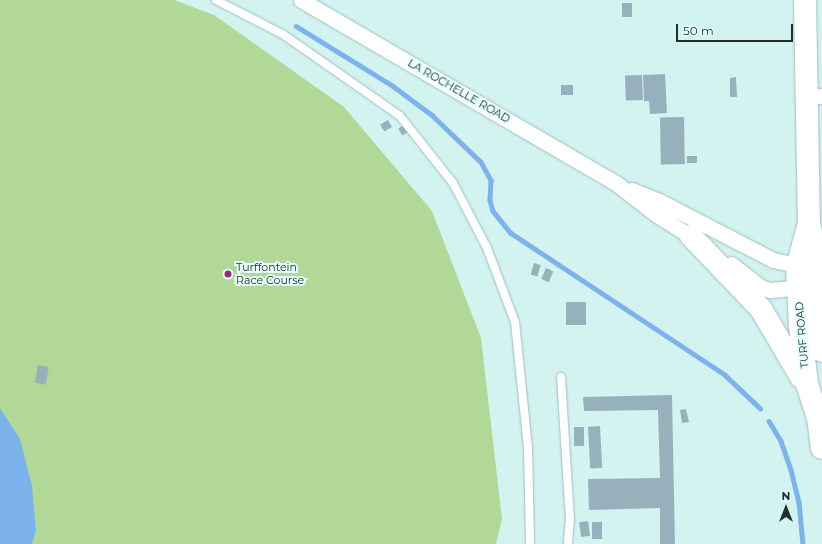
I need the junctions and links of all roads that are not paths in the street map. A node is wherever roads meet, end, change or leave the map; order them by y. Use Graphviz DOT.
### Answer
graph roads {
  1 [pos="216,0"];
  2 [pos="301,0"];
  3 [pos="805,0"];
  4 [pos="814,97"];
  5 [pos="617,184"];
  6 [pos="809,222"];
  7 [pos="691,236"];
  8 [pos="821,276"];
  9 [pos="798,277"];
  10 [pos="821,309"];
  11 [pos="822,351"];
  12 [pos="561,377"];
  13 [pos="807,384"];
  14 [pos="822,448"];
  15 [pos="530,544"];
  16 [pos="568,544"];
  1 -- 15 [label="lane"];
  2 -- 5 [label="street, LA ROCHELLE ROAD"];
  3 -- 4 [label="main road, TURF ROAD"];
  4 -- 6 [label="main road, TURF ROAD"];
  5 -- 7 [label="street, LA ROCHELLE ROAD"];
  5 -- 9 [label="street, LA ROCHELLE ROAD"];
  6 -- 8 [label="main road, TURF ROAD"];
  6 -- 9 [label="main road, TURF ROAD"];
  7 -- 9 [label="street, LA ROCHELLE ROAD"];
  7 -- 13 [label="main road"];
  8 -- 9 [label="street, LA ROCHELLE ROAD"];
  8 -- 9 [label="street, LA ROCHELLE ROAD"];
  8 -- 10 [label="main road, TURF ROAD"];
  9 -- 13 [label="main road, TURF ROAD"];
  10 -- 11 [label="main road, TURF ROAD"];
  12 -- 16 [label="lane"];
  13 -- 14 [label="main road, TURF ROAD"];
}
